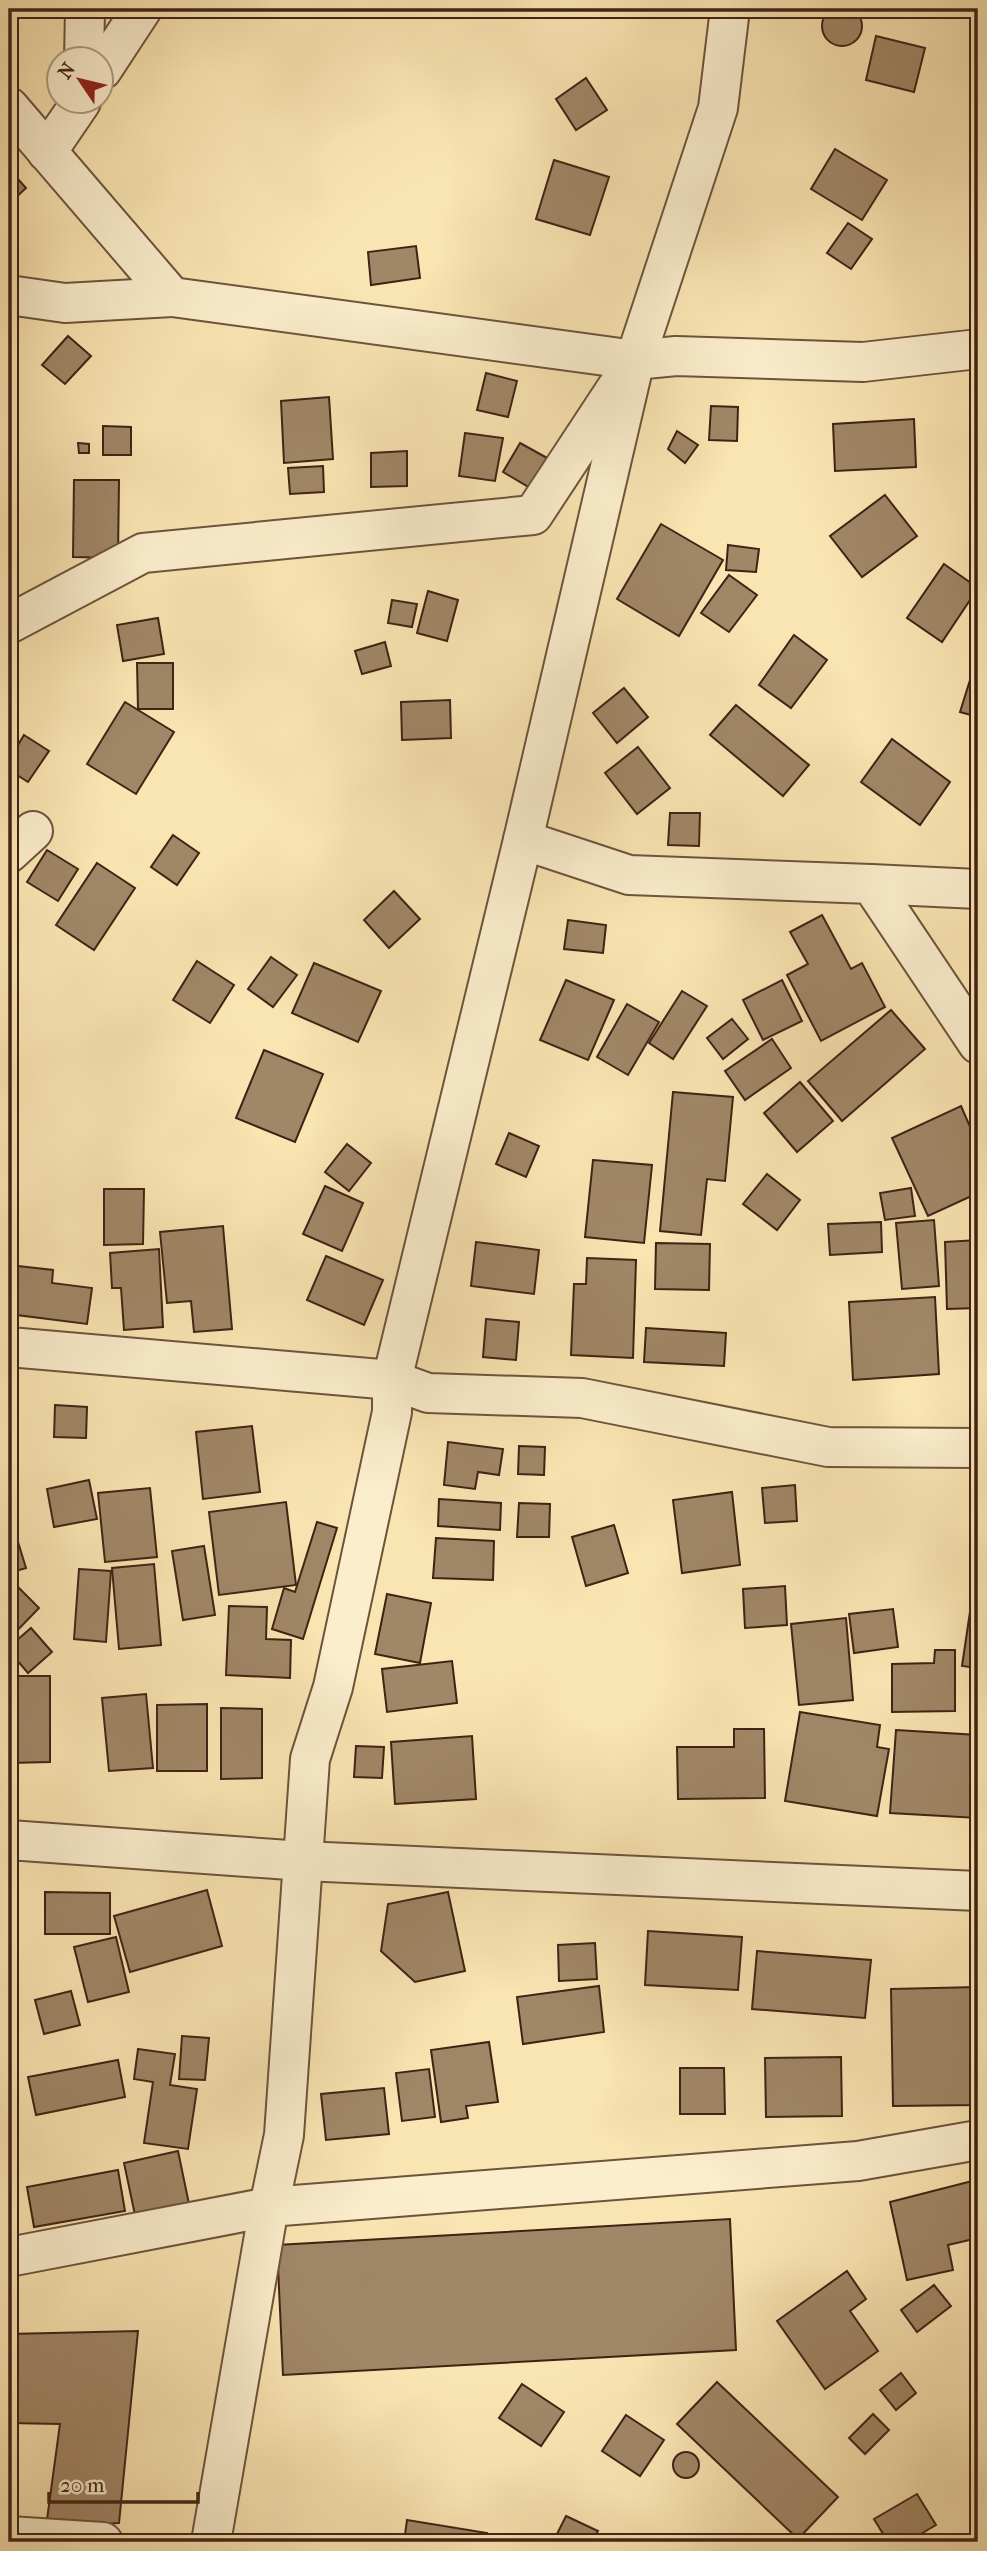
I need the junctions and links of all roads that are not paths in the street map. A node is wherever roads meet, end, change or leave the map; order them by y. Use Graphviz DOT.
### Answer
graph roads {
  1 [pos="85,9"];
  2 [pos="142,9"];
  3 [pos="730,9"];
  4 [pos="84,46"];
  5 [pos="116,49"];
  6 [pos="9,107"];
  7 [pos="71,116"];
  8 [pos="47,152"];
  9 [pos="9,295"];
  10 [pos="172,298"];
  11 [pos="978,349"];
  12 [pos="635,360"];
  13 [pos="9,624"];
  14 [pos="523,840"];
  15 [pos="870,884"];
  16 [pos="978,889"];
  17 [pos="978,1044"];
  18 [pos="9,1347"];
  19 [pos="392,1380"];
  20 [pos="978,1448"];
  21 [pos="9,1840"];
  22 [pos="303,1861"];
  23 [pos="978,1891"];
  24 [pos="978,2140"];
  25 [pos="269,2207"];
  26 [pos="9,2257"];
  27 [pos="9,2536"];
  28 [pos="103,2542"];
  29 [pos="211,2542"];
  1 -- 4 [label="street"];
  2 -- 5 [label="street"];
  3 -- 12 [label="street"];
  6 -- 8 [label="street"];
  7 -- 8 [label="street"];
  8 -- 10 [label="street"];
  9 -- 10 [label="street"];
  10 -- 12 [label="street"];
  11 -- 12 [label="street"];
  12 -- 13 [label="street"];
  12 -- 14 [label="street"];
  14 -- 15 [label="street"];
  14 -- 19 [label="street"];
  15 -- 16 [label="street"];
  15 -- 17 [label="street"];
  18 -- 19 [label="street"];
  19 -- 20 [label="street"];
  19 -- 22 [label="street"];
  21 -- 22 [label="street"];
  22 -- 23 [label="street"];
  22 -- 25 [label="street"];
  24 -- 25 [label="street"];
  25 -- 26 [label="street"];
  25 -- 29 [label="street"];
  27 -- 28 [label="street"];
}
